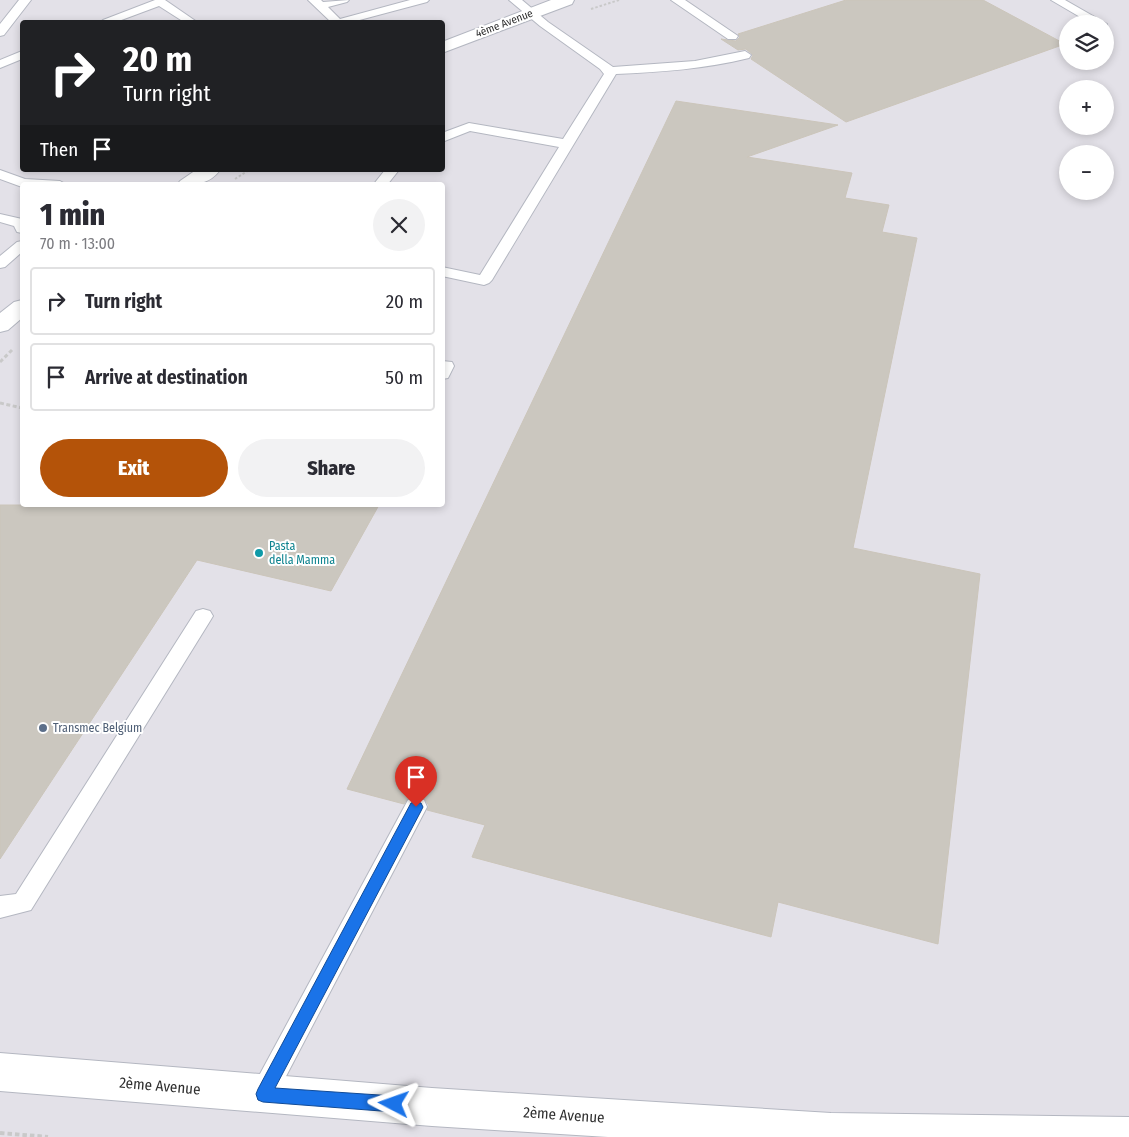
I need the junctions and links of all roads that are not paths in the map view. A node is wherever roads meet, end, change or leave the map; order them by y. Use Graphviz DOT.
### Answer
graph roads {
  1 [pos="25,0"];
  2 [pos="343,0"];
  3 [pos="381,0"];
  4 [pos="423,0"];
  5 [pos="515,0"];
  6 [pos="566,0"];
  7 [pos="677,0"];
  8 [pos="1057,0"];
  9 [pos="159,1"];
  10 [pos="321,7"];
  11 [pos="530,13"];
  12 [pos="1085,15"];
  13 [pos="112,20"];
  14 [pos="189,20"];
  15 [pos="337,20"];
  16 [pos="347,20"];
  17 [pos="0,32"];
  18 [pos="732,36"];
  19 [pos="445,47"];
  20 [pos="745,55"];
  21 [pos="20,56"];
  22 [pos="0,64"];
  23 [pos="610,71"];
  24 [pos="445,137"];
  25 [pos="568,144"];
  26 [pos="207,172"];
  27 [pos="390,172"];
  28 [pos="0,174"];
  29 [pos="20,182"];
  30 [pos="192,182"];
  31 [pos="382,182"];
  32 [pos="0,218"];
  33 [pos="20,223"];
  34 [pos="20,248"];
  35 [pos="0,264"];
  36 [pos="445,272"];
  37 [pos="20,308"];
  38 [pos="0,325"];
  39 [pos="204,616"];
  40 [pos="416,807"];
  41 [pos="0,907"];
  42 [pos="0,1072"];
  43 [pos="263,1094"];
  44 [pos="1129,1136"];
  1 -- 17 [label="lane"];
  2 -- 10 [label="lane"];
  3 -- 10 [label="lane"];
  4 -- 16 [label="lane"];
  5 -- 11 [label="lane"];
  6 -- 11 [label="street, 4ème Avenue"];
  7 -- 18 [label="lane"];
  8 -- 12 [label="lane"];
  9 -- 13 [label="lane"];
  9 -- 14 [label="lane"];
  10 -- 15 [label="lane"];
  11 -- 19 [label="street, 4ème Avenue"];
  11 -- 23 [label="lane"];
  20 -- 23 [label="lane"];
  21 -- 22 [label="lane"];
  23 -- 25 [label="lane"];
  24 -- 25 [label="lane"];
  25 -- 36 [label="lane"];
  26 -- 30 [label="street"];
  27 -- 31 [label="lane"];
  28 -- 29 [label="lane"];
  32 -- 33 [label="lane"];
  34 -- 35 [label="lane"];
  37 -- 38 [label="street"];
  39 -- 41 [label="lane"];
  40 -- 43 [label="lane"];
  42 -- 43 [label="street, 2ème Avenue"];
  43 -- 44 [label="street, 2ème Avenue"];
}
